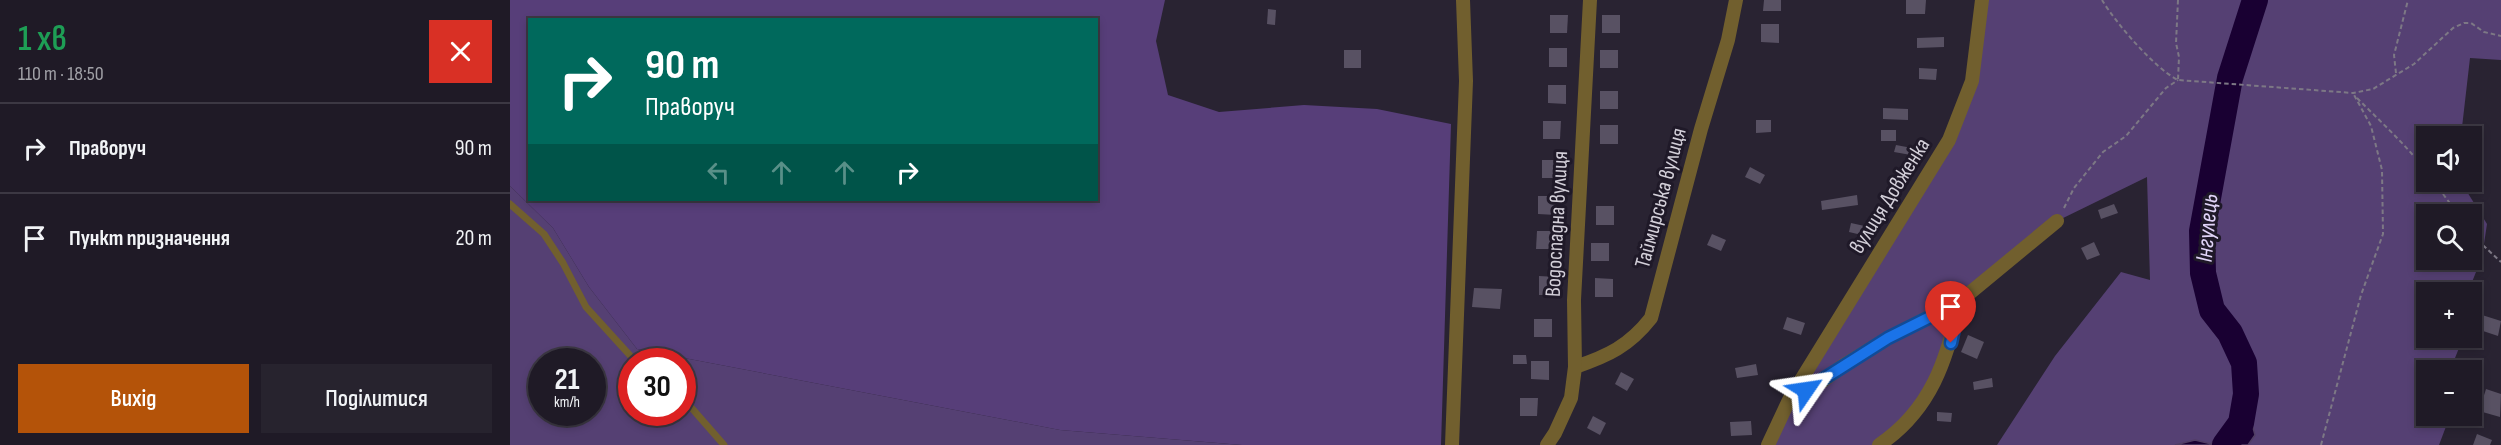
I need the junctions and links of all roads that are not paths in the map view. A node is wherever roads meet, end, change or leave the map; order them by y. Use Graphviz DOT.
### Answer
graph roads {
  1 [pos="1463,0"];
  2 [pos="1590,0"];
  3 [pos="1736,0"];
  4 [pos="1983,0"];
  5 [pos="510,204"];
  6 [pos="2057,221"];
  7 [pos="1960,302"];
  8 [pos="623,348"];
  9 [pos="1575,367"];
  10 [pos="1790,398"];
  11 [pos="696,413"];
  12 [pos="724,445"];
  13 [pos="1452,445"];
  14 [pos="1547,445"];
  15 [pos="1768,445"];
  16 [pos="1879,445"];
  1 -- 13 [label="street"];
  2 -- 9 [label="street, Водоспадна вулиця"];
  3 -- 9 [label="street, Таймирська вулиця"];
  4 -- 10 [label="street, вулиця Довженка"];
  5 -- 8 [label="lane"];
  6 -- 7 [label="street"];
  7 -- 10 [label="street"];
  7 -- 16 [label="street"];
  9 -- 14 [label="street, Водоспадна вулиця"];
  10 -- 15 [label="street, вулиця Довженка"];
  11 -- 12 [label="lane"];
}
